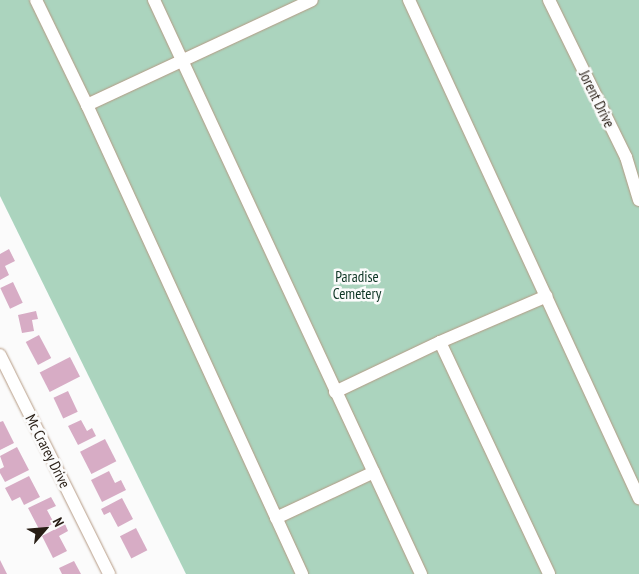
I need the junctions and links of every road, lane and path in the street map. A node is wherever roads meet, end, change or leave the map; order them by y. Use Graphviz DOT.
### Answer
graph roads {
  1 [pos="36,0"];
  2 [pos="154,0"];
  3 [pos="312,0"];
  4 [pos="409,0"];
  5 [pos="549,0"];
  6 [pos="182,60"];
  7 [pos="87,106"];
  8 [pos="639,200"];
  9 [pos="547,296"];
  10 [pos="440,342"];
  11 [pos="0,355"];
  12 [pos="336,392"];
  13 [pos="374,472"];
  14 [pos="639,498"];
  15 [pos="276,518"];
  16 [pos="110,574"];
  17 [pos="302,574"];
  18 [pos="421,574"];
  19 [pos="549,574"];
  1 -- 7 [label="street"];
  2 -- 6 [label="street"];
  3 -- 6 [label="street"];
  4 -- 9 [label="street"];
  5 -- 8 [label="street, Jorent Drive"];
  6 -- 7 [label="street"];
  6 -- 12 [label="street"];
  7 -- 15 [label="street"];
  9 -- 10 [label="street"];
  9 -- 14 [label="street"];
  10 -- 12 [label="street"];
  10 -- 19 [label="street"];
  11 -- 16 [label="street, Mc Crarey Drive"];
  12 -- 13 [label="street"];
  13 -- 15 [label="street"];
  13 -- 18 [label="street"];
  15 -- 17 [label="street"];
}
